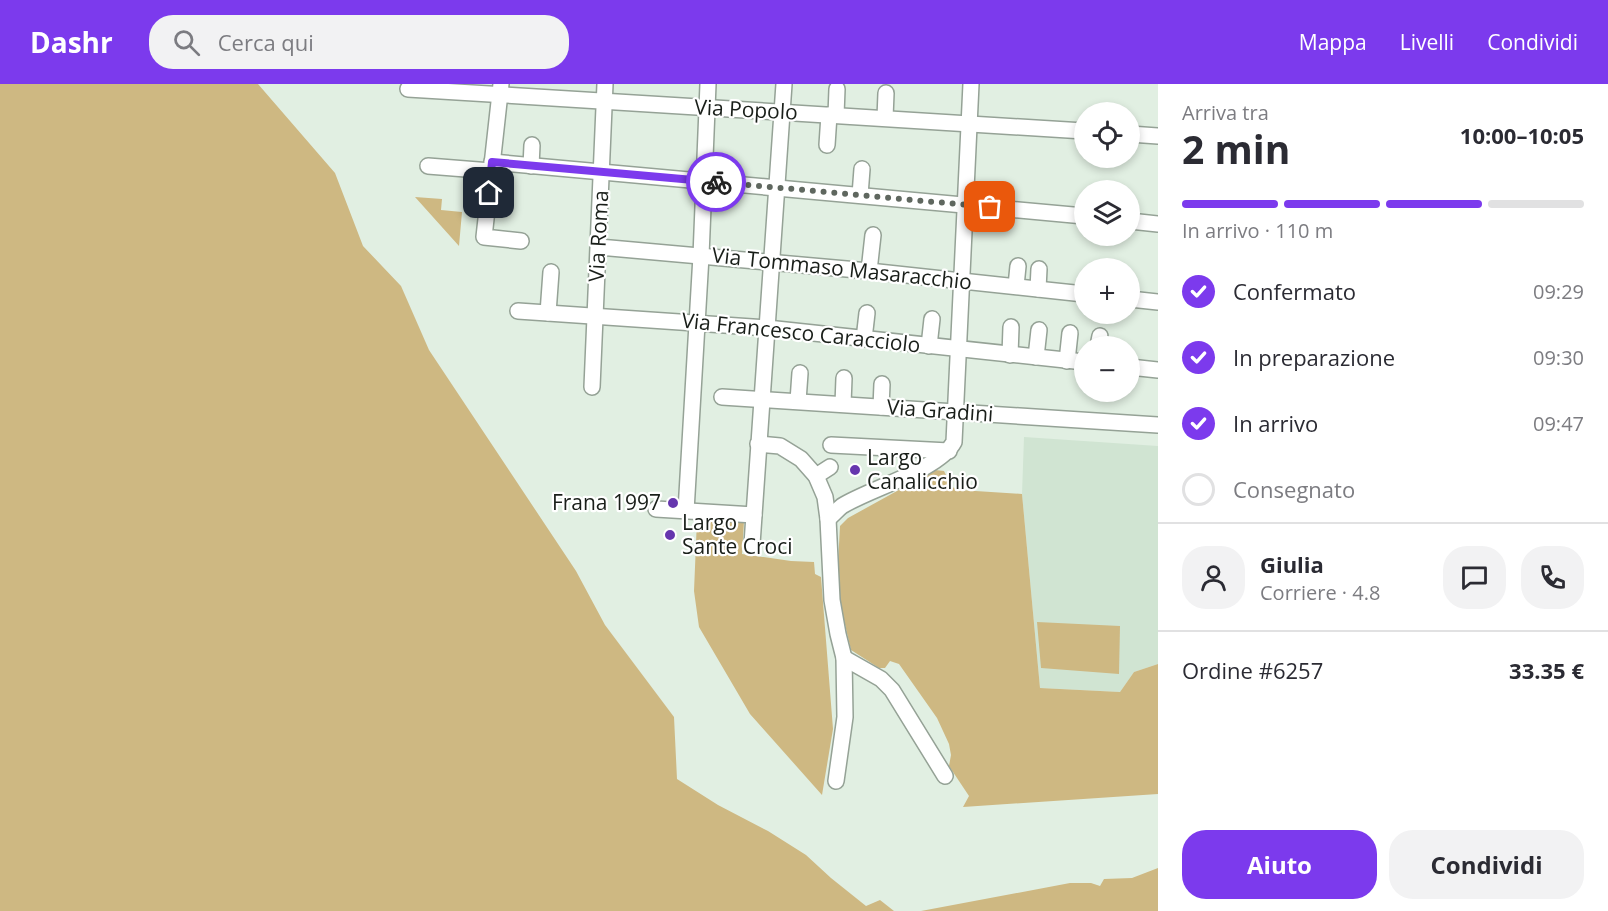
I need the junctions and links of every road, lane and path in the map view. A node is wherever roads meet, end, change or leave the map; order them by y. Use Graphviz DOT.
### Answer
graph roads {
  1 [pos="605,84"];
  2 [pos="708,84"];
  3 [pos="784,84"];
  4 [pos="971,84"];
  5 [pos="408,89"];
  6 [pos="837,89"];
  7 [pos="501,90"];
  8 [pos="886,93"];
  9 [pos="604,101"];
  10 [pos="707,107"];
  11 [pos="782,111"];
  12 [pos="832,115"];
  13 [pos="885,118"];
  14 [pos="969,123"];
  15 [pos="1074,130"];
  16 [pos="1140,135"];
  17 [pos="1158,136"];
  18 [pos="532,145"];
  19 [pos="827,145"];
  20 [pos="428,166"];
  21 [pos="531,166"];
  22 [pos="491,167"];
  23 [pos="862,169"];
  24 [pos="602,172"];
  25 [pos="704,181"];
  26 [pos="777,188"];
  27 [pos="860,195"];
  28 [pos="966,204"];
  29 [pos="1074,215"];
  30 [pos="1140,222"];
  31 [pos="1158,224"];
  32 [pos="873,235"];
  33 [pos="521,241"];
  34 [pos="598,247"];
  35 [pos="701,256"];
  36 [pos="771,262"];
  37 [pos="1018,266"];
  38 [pos="1039,269"];
  39 [pos="869,271"];
  40 [pos="551,272"];
  41 [pos="962,281"];
  42 [pos="1016,286"];
  43 [pos="1038,289"];
  44 [pos="1074,293"];
  45 [pos="1140,300"];
  46 [pos="1158,302"];
  47 [pos="518,311"];
  48 [pos="548,313"];
  49 [pos="867,313"];
  50 [pos="595,316"];
  51 [pos="932,319"];
  52 [pos="696,322"];
  53 [pos="1011,327"];
  54 [pos="767,328"];
  55 [pos="1039,330"];
  56 [pos="1070,333"];
  57 [pos="864,339"];
  58 [pos="929,346"];
  59 [pos="959,349"];
  60 [pos="1010,355"];
  61 [pos="1036,357"];
  62 [pos="1067,361"];
  63 [pos="1074,361"];
  64 [pos="1140,368"];
  65 [pos="1158,370"];
  66 [pos="800,373"];
  67 [pos="844,378"];
  68 [pos="882,384"];
  69 [pos="592,387"];
  70 [pos="722,397"];
  71 [pos="762,399"];
  72 [pos="798,401"];
  73 [pos="843,404"];
  74 [pos="881,407"];
  75 [pos="956,412"];
  76 [pos="1158,425"];
  77 [pos="758,444"];
  78 [pos="831,445"];
  79 [pos="949,451"];
  80 [pos="830,467"];
  81 [pos="816,476"];
  82 [pos="690,509"];
  83 [pos="656,510"];
  84 [pos="754,515"];
  85 [pos="828,519"];
  86 [pos="752,544"];
  87 [pos="844,658"];
  88 [pos="945,776"];
  89 [pos="836,781"];
  1 -- 9 [label="street, Via Roma"];
  2 -- 10 [label="street"];
  3 -- 11 [label="street"];
  4 -- 14 [label="street"];
  5 -- 7 [label="street, Via Popolo"];
  6 -- 12 [label="street"];
  7 -- 9 [label="street, Via Popolo"];
  7 -- 22 [label="street"];
  8 -- 13 [label="street"];
  9 -- 10 [label="street, Via Popolo"];
  9 -- 24 [label="street, Via Roma"];
  10 -- 11 [label="street, Via Popolo"];
  10 -- 25 [label="street"];
  11 -- 12 [label="street, Via Popolo"];
  11 -- 26 [label="street"];
  12 -- 13 [label="street, Via Popolo"];
  12 -- 19 [label="street"];
  13 -- 14 [label="street, Via Popolo"];
  14 -- 15 [label="street, Via Popolo"];
  14 -- 28 [label="street"];
  16 -- 17 [label="street"];
  18 -- 21 [label="street"];
  20 -- 22 [label="street"];
  21 -- 22 [label="street"];
  21 -- 24 [label="street"];
  22 -- 33 [label="street"];
  23 -- 27 [label="street"];
  24 -- 25 [label="street"];
  24 -- 34 [label="street, Via Roma"];
  25 -- 26 [label="street"];
  25 -- 35 [label="street"];
  26 -- 27 [label="street"];
  26 -- 36 [label="street"];
  27 -- 28 [label="street"];
  28 -- 29 [label="street"];
  28 -- 41 [label="street"];
  30 -- 31 [label="street"];
  32 -- 39 [label="street"];
  34 -- 35 [label="street, Via Tommaso Masaracchio"];
  34 -- 50 [label="street, Via Roma"];
  35 -- 36 [label="street, Via Tommaso Masaracchio"];
  35 -- 52 [label="street"];
  36 -- 39 [label="street, Via Tommaso Masaracchio"];
  36 -- 54 [label="street"];
  37 -- 42 [label="street"];
  38 -- 43 [label="street"];
  39 -- 41 [label="street, Via Tommaso Masaracchio"];
  40 -- 48 [label="street"];
  41 -- 42 [label="street, Via Tommaso Masaracchio"];
  41 -- 59 [label="street"];
  42 -- 43 [label="street, Via Tommaso Masaracchio"];
  43 -- 44 [label="street, Via Tommaso Masaracchio"];
  45 -- 46 [label="street"];
  47 -- 48 [label="street, Via Francesco Caracciolo"];
  48 -- 50 [label="street, Via Francesco Caracciolo"];
  49 -- 57 [label="street"];
  50 -- 52 [label="street, Via Francesco Caracciolo"];
  50 -- 69 [label="street, Via Roma"];
  51 -- 58 [label="street"];
  52 -- 54 [label="street, Via Francesco Caracciolo"];
  52 -- 82 [label="street"];
  53 -- 60 [label="street"];
  54 -- 57 [label="street, Via Francesco Caracciolo"];
  54 -- 71 [label="street"];
  55 -- 61 [label="street"];
  56 -- 62 [label="street"];
  57 -- 58 [label="street, Via Francesco Caracciolo"];
  58 -- 59 [label="street, Via Francesco Caracciolo"];
  59 -- 60 [label="street, Via Francesco Caracciolo"];
  59 -- 75 [label="street"];
  60 -- 61 [label="street, Via Francesco Caracciolo"];
  61 -- 62 [label="street, Via Francesco Caracciolo"];
  62 -- 63 [label="street, Via Francesco Caracciolo"];
  64 -- 65 [label="street"];
  66 -- 72 [label="street"];
  67 -- 73 [label="street"];
  68 -- 74 [label="street"];
  70 -- 71 [label="street, Via Gradini"];
  71 -- 72 [label="street, Via Gradini"];
  71 -- 77 [label="street"];
  72 -- 73 [label="street, Via Gradini"];
  73 -- 74 [label="street, Via Gradini"];
  74 -- 75 [label="street, Via Gradini"];
  75 -- 76 [label="street, Via Gradini"];
  75 -- 79 [label="street"];
  77 -- 81 [label="street"];
  77 -- 84 [label="street"];
  78 -- 79 [label="street"];
  79 -- 85 [label="street"];
  80 -- 81 [label="street"];
  81 -- 85 [label="street"];
  82 -- 83 [label="street"];
  82 -- 84 [label="street"];
  84 -- 86 [label="street"];
  85 -- 87 [label="street"];
  87 -- 88 [label="street"];
  87 -- 89 [label="street"];
}
